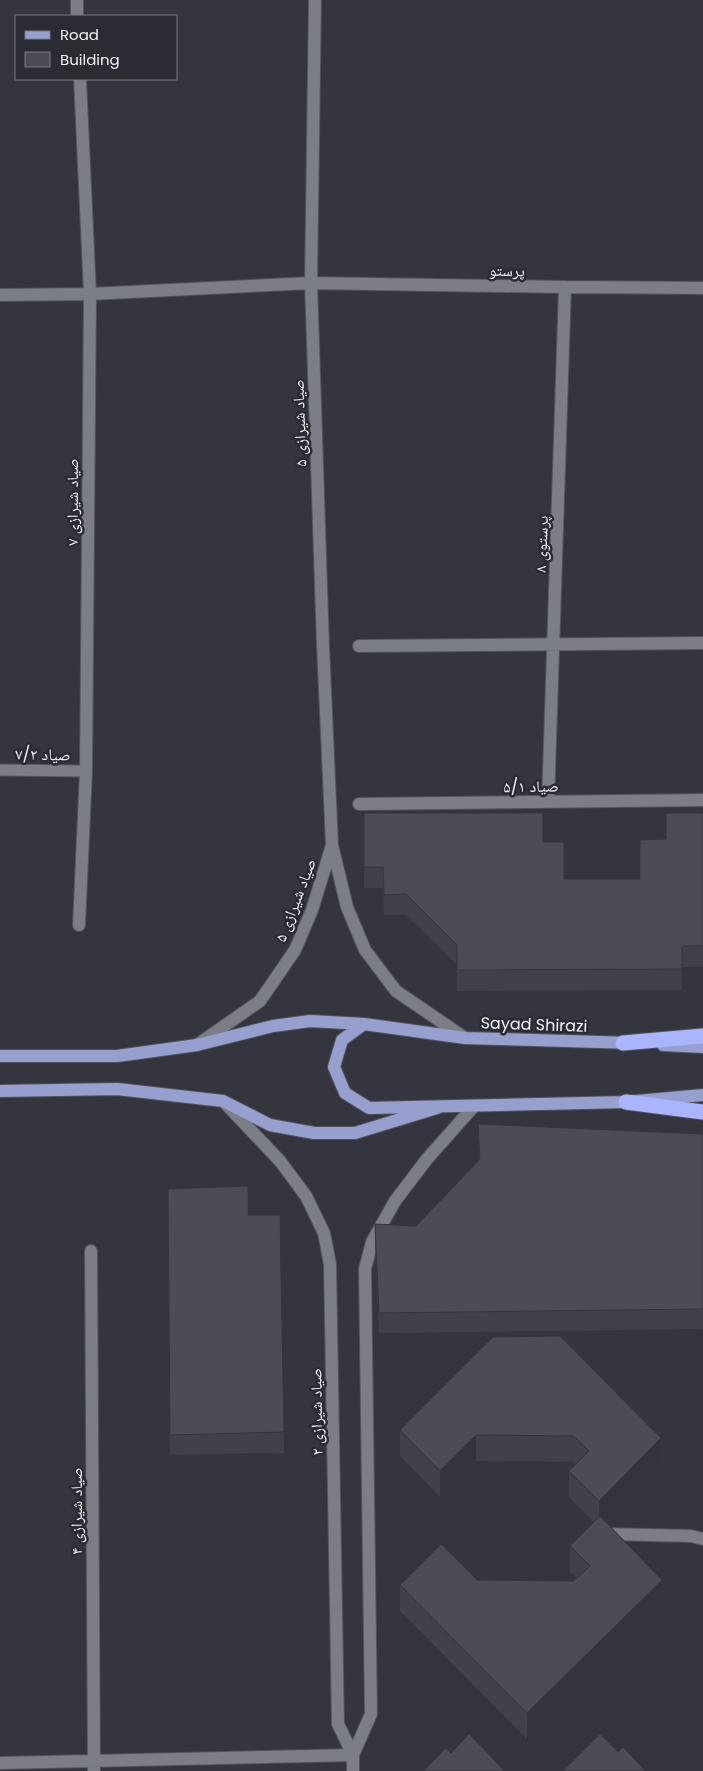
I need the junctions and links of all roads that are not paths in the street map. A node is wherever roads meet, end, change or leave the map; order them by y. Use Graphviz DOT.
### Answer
graph roads {
  1 [pos="77,0"];
  2 [pos="316,0"];
  3 [pos="77,15"];
  4 [pos="80,80"];
  5 [pos="311,282"];
  6 [pos="565,287"];
  7 [pos="703,288"];
  8 [pos="90,294"];
  9 [pos="0,295"];
  10 [pos="703,643"];
  11 [pos="554,644"];
  12 [pos="359,646"];
  13 [pos="0,770"];
  14 [pos="86,771"];
  15 [pos="703,800"];
  16 [pos="548,802"];
  17 [pos="359,804"];
  18 [pos="332,845"];
  19 [pos="79,925"];
  20 [pos="364,1024"];
  21 [pos="703,1036"];
  22 [pos="465,1038"];
  23 [pos="623,1043"];
  24 [pos="197,1045"];
  25 [pos="703,1047"];
  26 [pos="0,1056"];
  27 [pos="0,1091"];
  28 [pos="703,1095"];
  29 [pos="223,1101"];
  30 [pos="626,1102"];
  31 [pos="474,1106"];
  32 [pos="440,1107"];
  33 [pos="703,1112"];
  34 [pos="91,1251"];
  35 [pos="606,1534"];
  36 [pos="703,1539"];
  37 [pos="353,1755"];
  38 [pos="0,1763"];
  39 [pos="94,1766"];
  40 [pos="354,1771"];
  1 -- 3 [label="street"];
  2 -- 5 [label="street, صیاد شیرازی ۵"];
  4 -- 8 [label="street, صیاد شیرازی ۷"];
  5 -- 6 [label="street, پرستو"];
  5 -- 8 [label="street, پرستو"];
  5 -- 18 [label="street, صیاد شیرازی ۵"];
  6 -- 7 [label="street, پرستو"];
  6 -- 11 [label="street, پرستوی ۸"];
  8 -- 9 [label="street, پرستو"];
  8 -- 14 [label="street, صیاد شیرازی ۷"];
  10 -- 11 [label="street"];
  11 -- 12 [label="street"];
  11 -- 16 [label="street, پرستوی ۸"];
  13 -- 14 [label="lane, صیاد ۷/۲"];
  14 -- 19 [label="street, صیاد شیرازی ۷"];
  15 -- 16 [label="street, صیاد ۵/۱"];
  16 -- 17 [label="street, صیاد ۵/۱"];
  18 -- 22 [label="street, صیاد شیرازی ۵"];
  18 -- 24 [label="street, صیاد شیرازی ۵"];
  20 -- 22 [label="main road, Sayad Shirazi"];
  20 -- 24 [label="main road, Sayad Shirazi"];
  20 -- 32 [label="main road"];
  21 -- 23 [label="highway"];
  22 -- 23 [label="main road, Sayad Shirazi"];
  23 -- 25 [label="main road, Sayad Shirazi"];
  24 -- 26 [label="main road, Sayad Shirazi"];
  27 -- 29 [label="main road"];
  28 -- 30 [label="main road"];
  29 -- 32 [label="main road"];
  29 -- 37 [label="street, صیاد شیرازی ۲"];
  30 -- 31 [label="main road"];
  30 -- 33 [label="highway"];
  31 -- 32 [label="main road"];
  31 -- 37 [label="street, صیاد شیرازی ۲"];
  34 -- 39 [label="street, صیاد شیرازی ۴"];
  35 -- 36 [label="street"];
  37 -- 39 [label="street"];
  37 -- 40 [label="street, صیاد شیرازی ۲"];
  38 -- 39 [label="street"];
}
